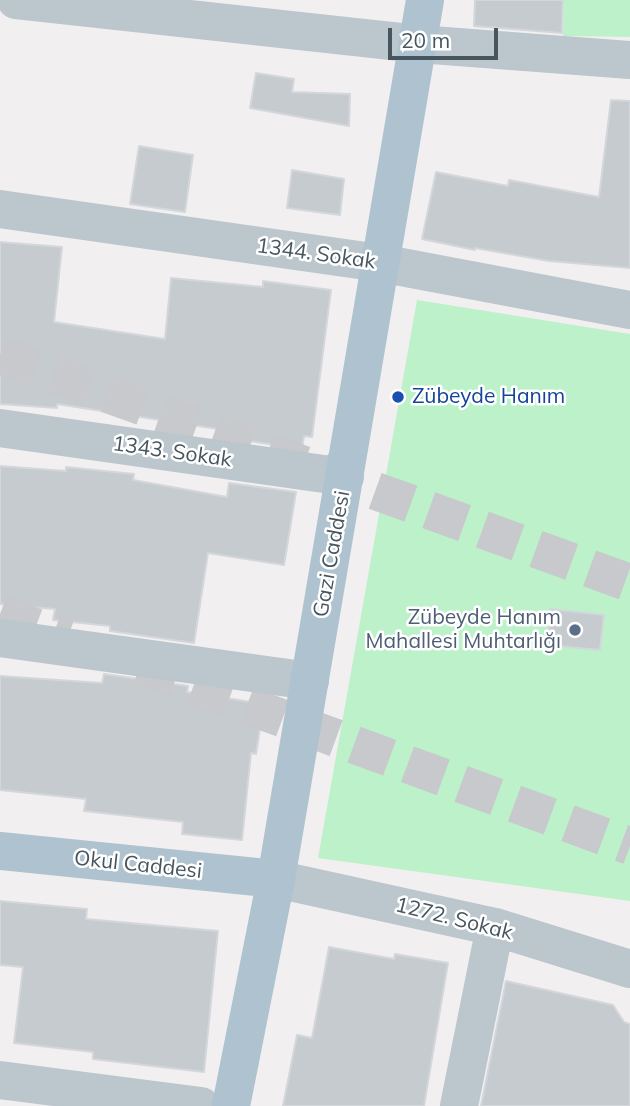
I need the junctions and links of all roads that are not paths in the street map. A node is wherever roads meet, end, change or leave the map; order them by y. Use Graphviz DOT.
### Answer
graph roads {
  1 [pos="16,0"];
  2 [pos="425,0"];
  3 [pos="419,44"];
  4 [pos="630,60"];
  5 [pos="0,209"];
  6 [pos="380,263"];
  7 [pos="630,310"];
  8 [pos="0,428"];
  9 [pos="345,477"];
  10 [pos="0,638"];
  11 [pos="310,681"];
  12 [pos="0,851"];
  13 [pos="276,878"];
  14 [pos="495,927"];
  15 [pos="630,969"];
  16 [pos="0,1080"];
  17 [pos="201,1106"];
  18 [pos="232,1106"];
  19 [pos="459,1106"];
  1 -- 3 [label="street"];
  2 -- 3 [label="main road, Gazi Caddesi"];
  3 -- 4 [label="street"];
  3 -- 6 [label="main road, Gazi Caddesi"];
  5 -- 6 [label="street, 1344. Sokak"];
  6 -- 7 [label="street, 1344. Sokak"];
  6 -- 9 [label="main road, Gazi Caddesi"];
  8 -- 9 [label="street, 1343. Sokak"];
  9 -- 11 [label="main road, Gazi Caddesi"];
  10 -- 11 [label="street"];
  11 -- 13 [label="main road, Gazi Caddesi"];
  12 -- 13 [label="main road, Okul Caddesi"];
  13 -- 14 [label="street, 1272. Sokak"];
  13 -- 18 [label="main road, Gazi Caddesi"];
  14 -- 15 [label="street, 1272. Sokak"];
  14 -- 19 [label="street"];
  16 -- 17 [label="street"];
}
